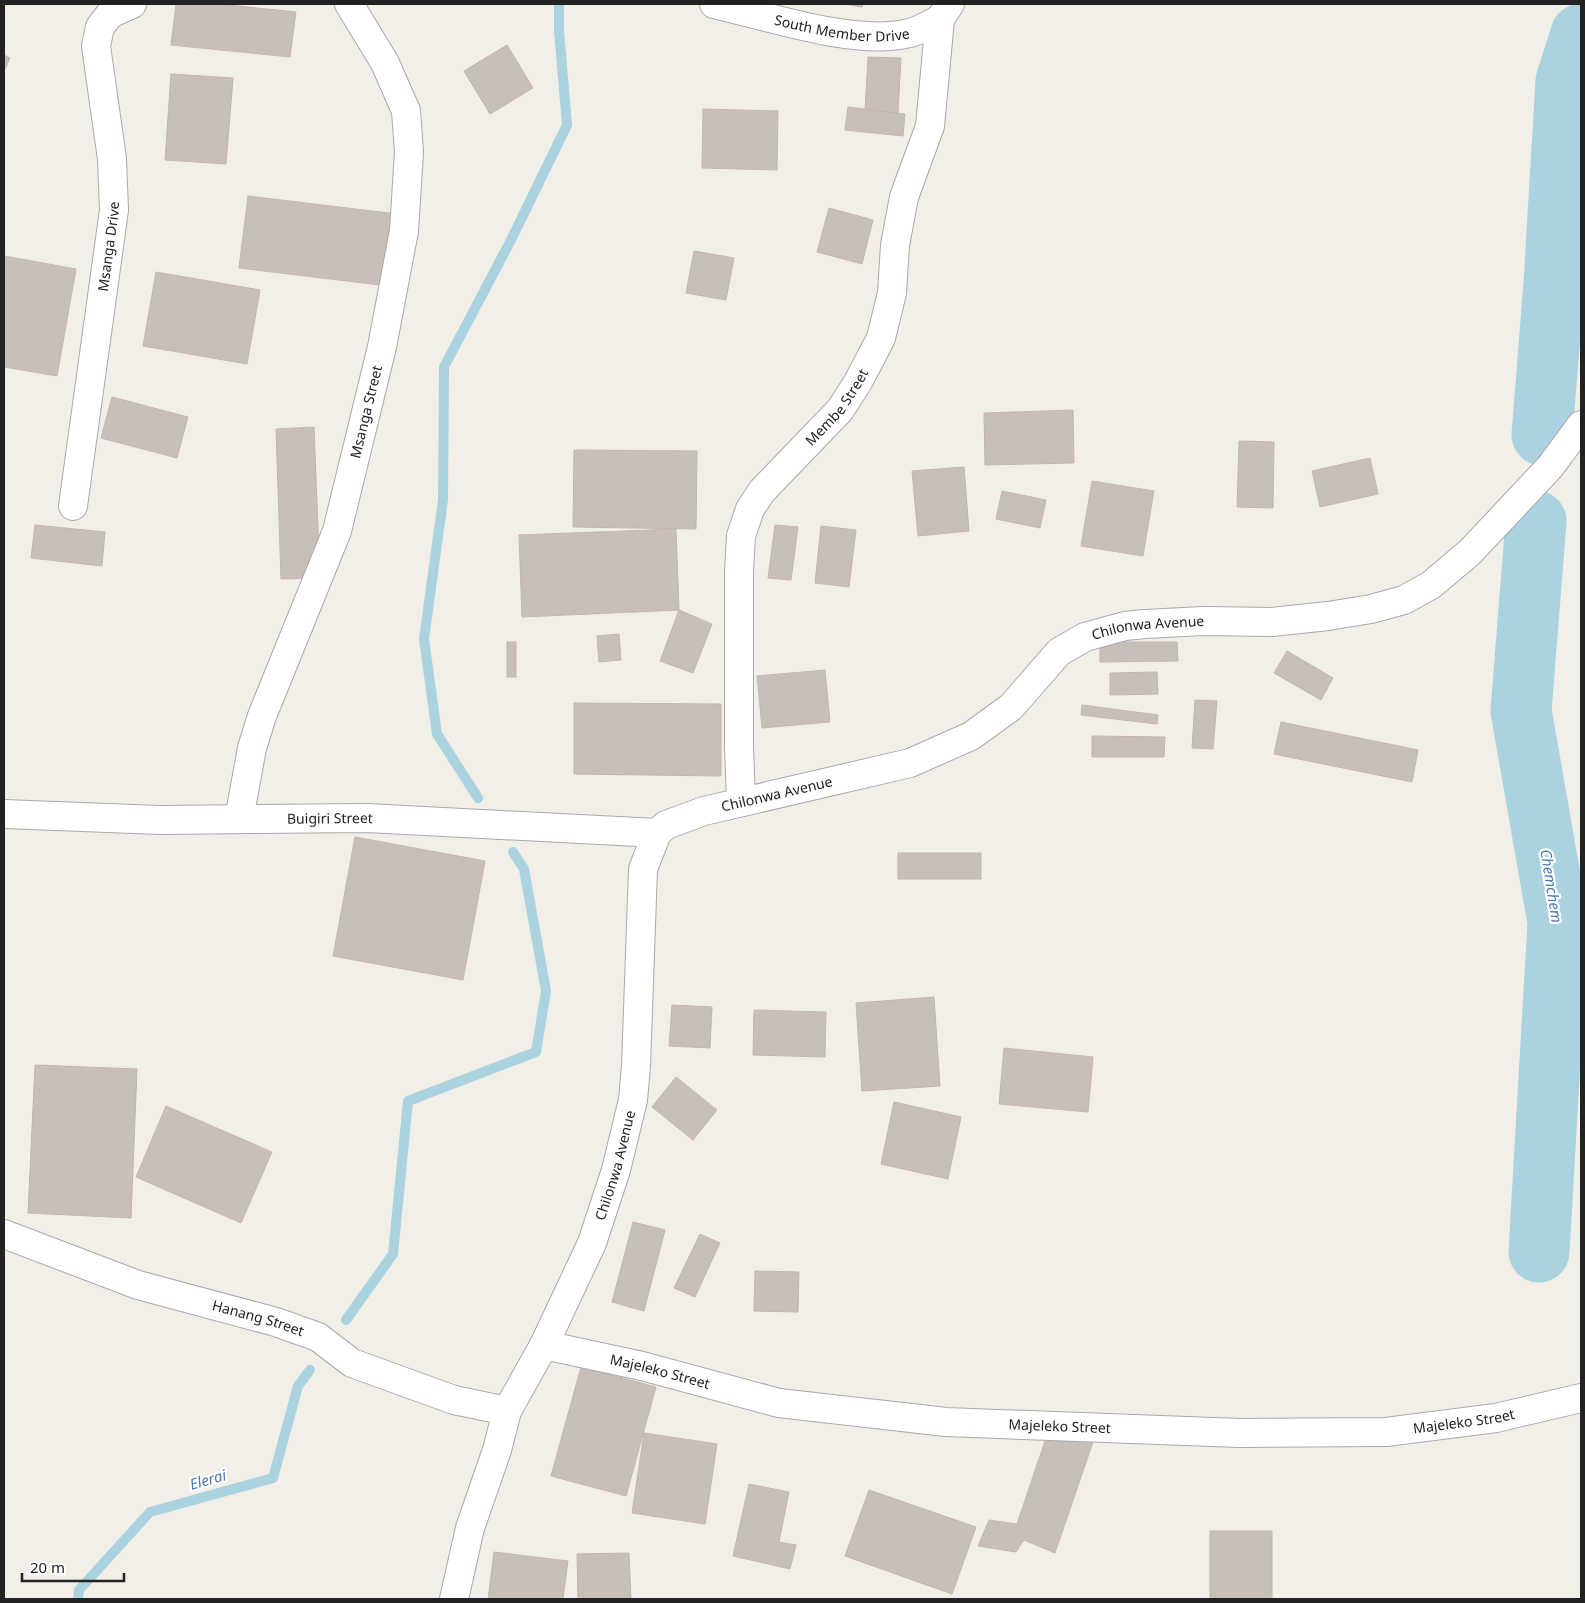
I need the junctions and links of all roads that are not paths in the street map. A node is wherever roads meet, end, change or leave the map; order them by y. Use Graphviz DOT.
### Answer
graph roads {
  1 [pos="132,4"];
  2 [pos="349,4"];
  3 [pos="714,4"];
  4 [pos="945,11"];
  5 [pos="1581,425"];
  6 [pos="73,506"];
  7 [pos="741,802"];
  8 [pos="4,814"];
  9 [pos="239,819"];
  10 [pos="657,833"];
  11 [pos="4,1235"];
  12 [pos="544,1345"];
  13 [pos="1581,1398"];
  14 [pos="507,1411"];
  15 [pos="454,1599"];
  1 -- 6 [label="street, Msanga Drive"];
  2 -- 9 [label="street, Msanga Street"];
  3 -- 4 [label="street, South Member Drive"];
  4 -- 7 [label="street, Membe Street"];
  5 -- 7 [label="street, Chilonwa Avenue"];
  7 -- 10 [label="street, Chilonwa Avenue"];
  8 -- 9 [label="street, Buigiri Street"];
  9 -- 10 [label="street, Buigiri Street"];
  10 -- 12 [label="street, Chilonwa Avenue"];
  11 -- 14 [label="street, Hanang Street"];
  12 -- 13 [label="street, Majeleko Street"];
  12 -- 14 [label="street, Chilonwa Avenue"];
  14 -- 15 [label="street, Chilonwa Avenue"];
}
